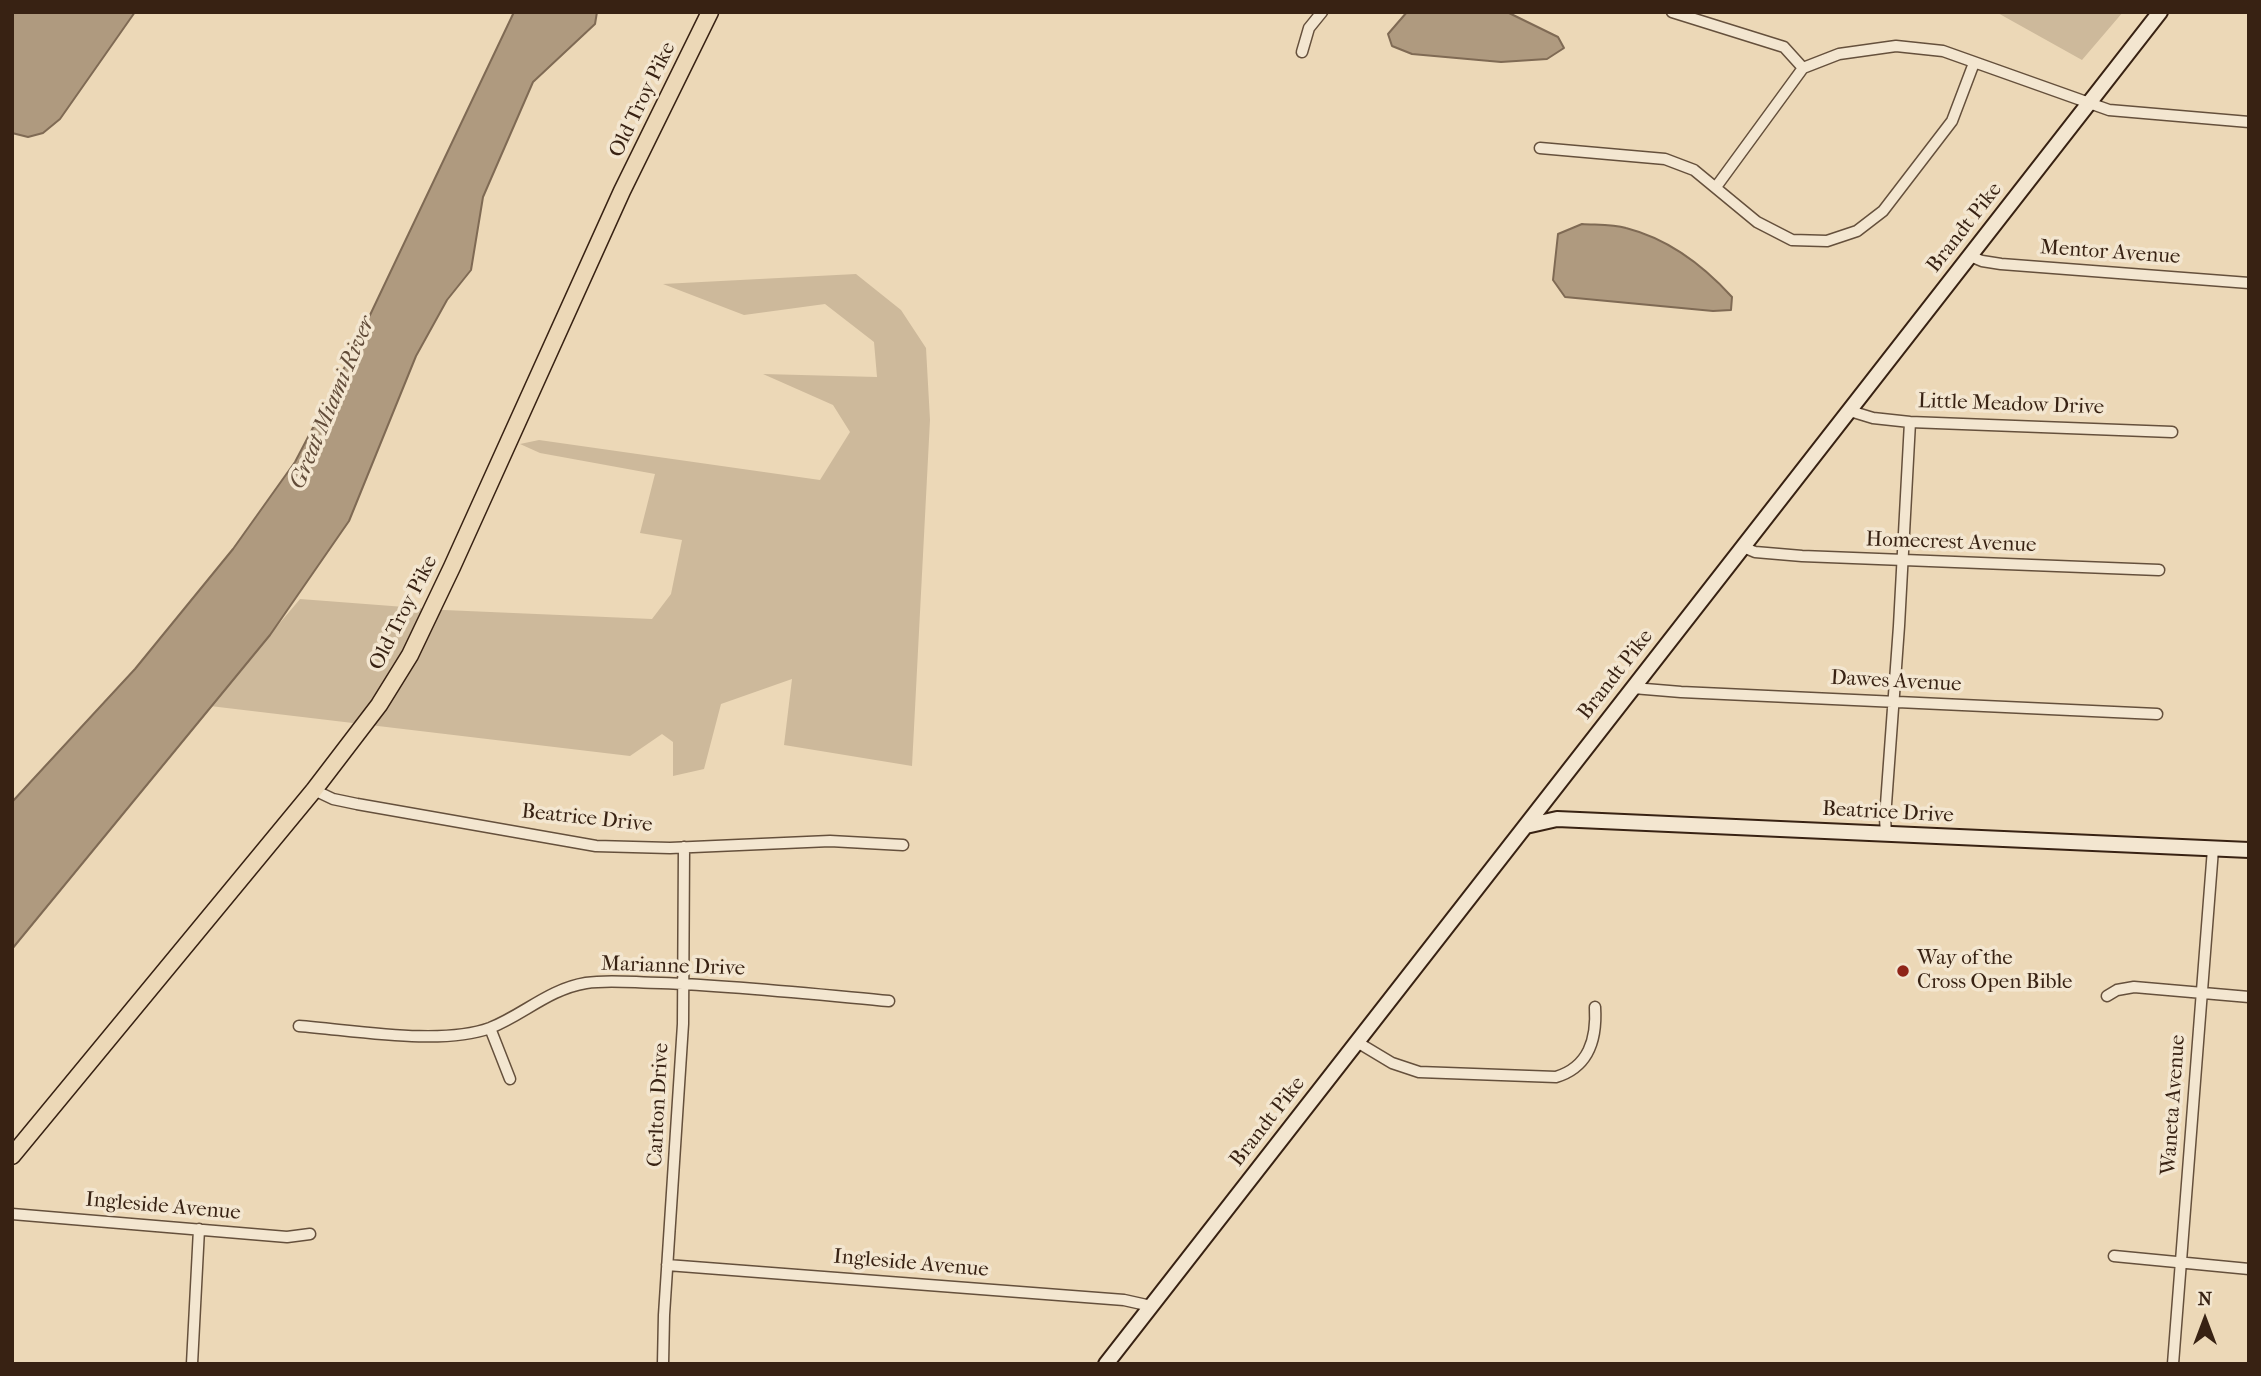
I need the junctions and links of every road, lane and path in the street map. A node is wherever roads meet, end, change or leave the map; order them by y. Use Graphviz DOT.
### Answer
graph roads {
  1 [pos="710,12"];
  2 [pos="1322,12"];
  3 [pos="1672,12"];
  4 [pos="2160,12"];
  5 [pos="1302,52"];
  6 [pos="1974,63"];
  7 [pos="1803,68"];
  8 [pos="2089,103"];
  9 [pos="2249,122"];
  10 [pos="1540,148"];
  11 [pos="1716,187"];
  12 [pos="1970,256"];
  13 [pos="2249,283"];
  14 [pos="1850,411"];
  15 [pos="1910,422"];
  16 [pos="2172,432"];
  17 [pos="1743,547"];
  18 [pos="1902,560"];
  19 [pos="2159,570"];
  20 [pos="1633,688"];
  21 [pos="1893,702"];
  22 [pos="2157,714"];
  23 [pos="314,790"];
  24 [pos="1525,826"];
  25 [pos="1886,834"];
  26 [pos="902,845"];
  27 [pos="684,847"];
  28 [pos="2213,849"];
  29 [pos="2249,850"];
  30 [pos="684,984"];
  31 [pos="2202,993"];
  32 [pos="2107,996"];
  33 [pos="2249,997"];
  34 [pos="890,1001"];
  35 [pos="1595,1007"];
  36 [pos="299,1026"];
  37 [pos="490,1028"];
  38 [pos="1357,1042"];
  39 [pos="510,1079"];
  40 [pos="12,1156"];
  41 [pos="12,1214"];
  42 [pos="199,1229"];
  43 [pos="310,1234"];
  44 [pos="2114,1256"];
  45 [pos="2181,1264"];
  46 [pos="667,1265"];
  47 [pos="2249,1269"];
  48 [pos="1151,1306"];
  49 [pos="192,1364"];
  50 [pos="663,1364"];
  51 [pos="1106,1364"];
  52 [pos="2173,1364"];
  1 -- 23 [label="main road, Old Troy Pike"];
  2 -- 5 [label="street"];
  3 -- 7 [label="street"];
  4 -- 8 [label="main road, Brandt Pike"];
  6 -- 7 [label="street"];
  6 -- 8 [label="street"];
  6 -- 11 [label="street"];
  7 -- 11 [label="street"];
  8 -- 9 [label="street"];
  8 -- 12 [label="main road, Brandt Pike"];
  10 -- 11 [label="street"];
  12 -- 13 [label="street, Mentor Avenue"];
  12 -- 14 [label="main road, Brandt Pike"];
  14 -- 15 [label="street, Little Meadow Drive"];
  14 -- 17 [label="main road, Brandt Pike"];
  15 -- 16 [label="street, Little Meadow Drive"];
  15 -- 18 [label="street"];
  17 -- 18 [label="street, Homecrest Avenue"];
  17 -- 20 [label="main road, Brandt Pike"];
  18 -- 19 [label="street, Homecrest Avenue"];
  18 -- 21 [label="street"];
  20 -- 21 [label="street, Dawes Avenue"];
  20 -- 24 [label="main road, Brandt Pike"];
  21 -- 22 [label="street, Dawes Avenue"];
  21 -- 25 [label="street"];
  23 -- 27 [label="street, Beatrice Drive"];
  23 -- 40 [label="main road, Old Troy Pike"];
  24 -- 25 [label="main road, Beatrice Drive"];
  24 -- 38 [label="main road, Brandt Pike"];
  25 -- 28 [label="main road, Beatrice Drive"];
  26 -- 27 [label="street, Beatrice Drive"];
  27 -- 30 [label="street, Carlton Drive"];
  28 -- 29 [label="main road, Beatrice Drive"];
  28 -- 31 [label="street, Waneta Avenue"];
  30 -- 34 [label="street, Marianne Drive"];
  30 -- 37 [label="street, Marianne Drive"];
  30 -- 46 [label="street, Carlton Drive"];
  31 -- 32 [label="street"];
  31 -- 33 [label="street"];
  31 -- 45 [label="street, Waneta Avenue"];
  35 -- 38 [label="street"];
  36 -- 37 [label="street, Marianne Drive"];
  37 -- 39 [label="street"];
  38 -- 48 [label="main road, Brandt Pike"];
  41 -- 42 [label="street, Ingleside Avenue"];
  42 -- 43 [label="street, Ingleside Avenue"];
  42 -- 49 [label="street"];
  44 -- 45 [label="street"];
  45 -- 47 [label="street"];
  45 -- 52 [label="street, Waneta Avenue"];
  46 -- 48 [label="street, Ingleside Avenue"];
  46 -- 50 [label="street, Carlton Drive"];
  48 -- 51 [label="main road, Brandt Pike"];
}
